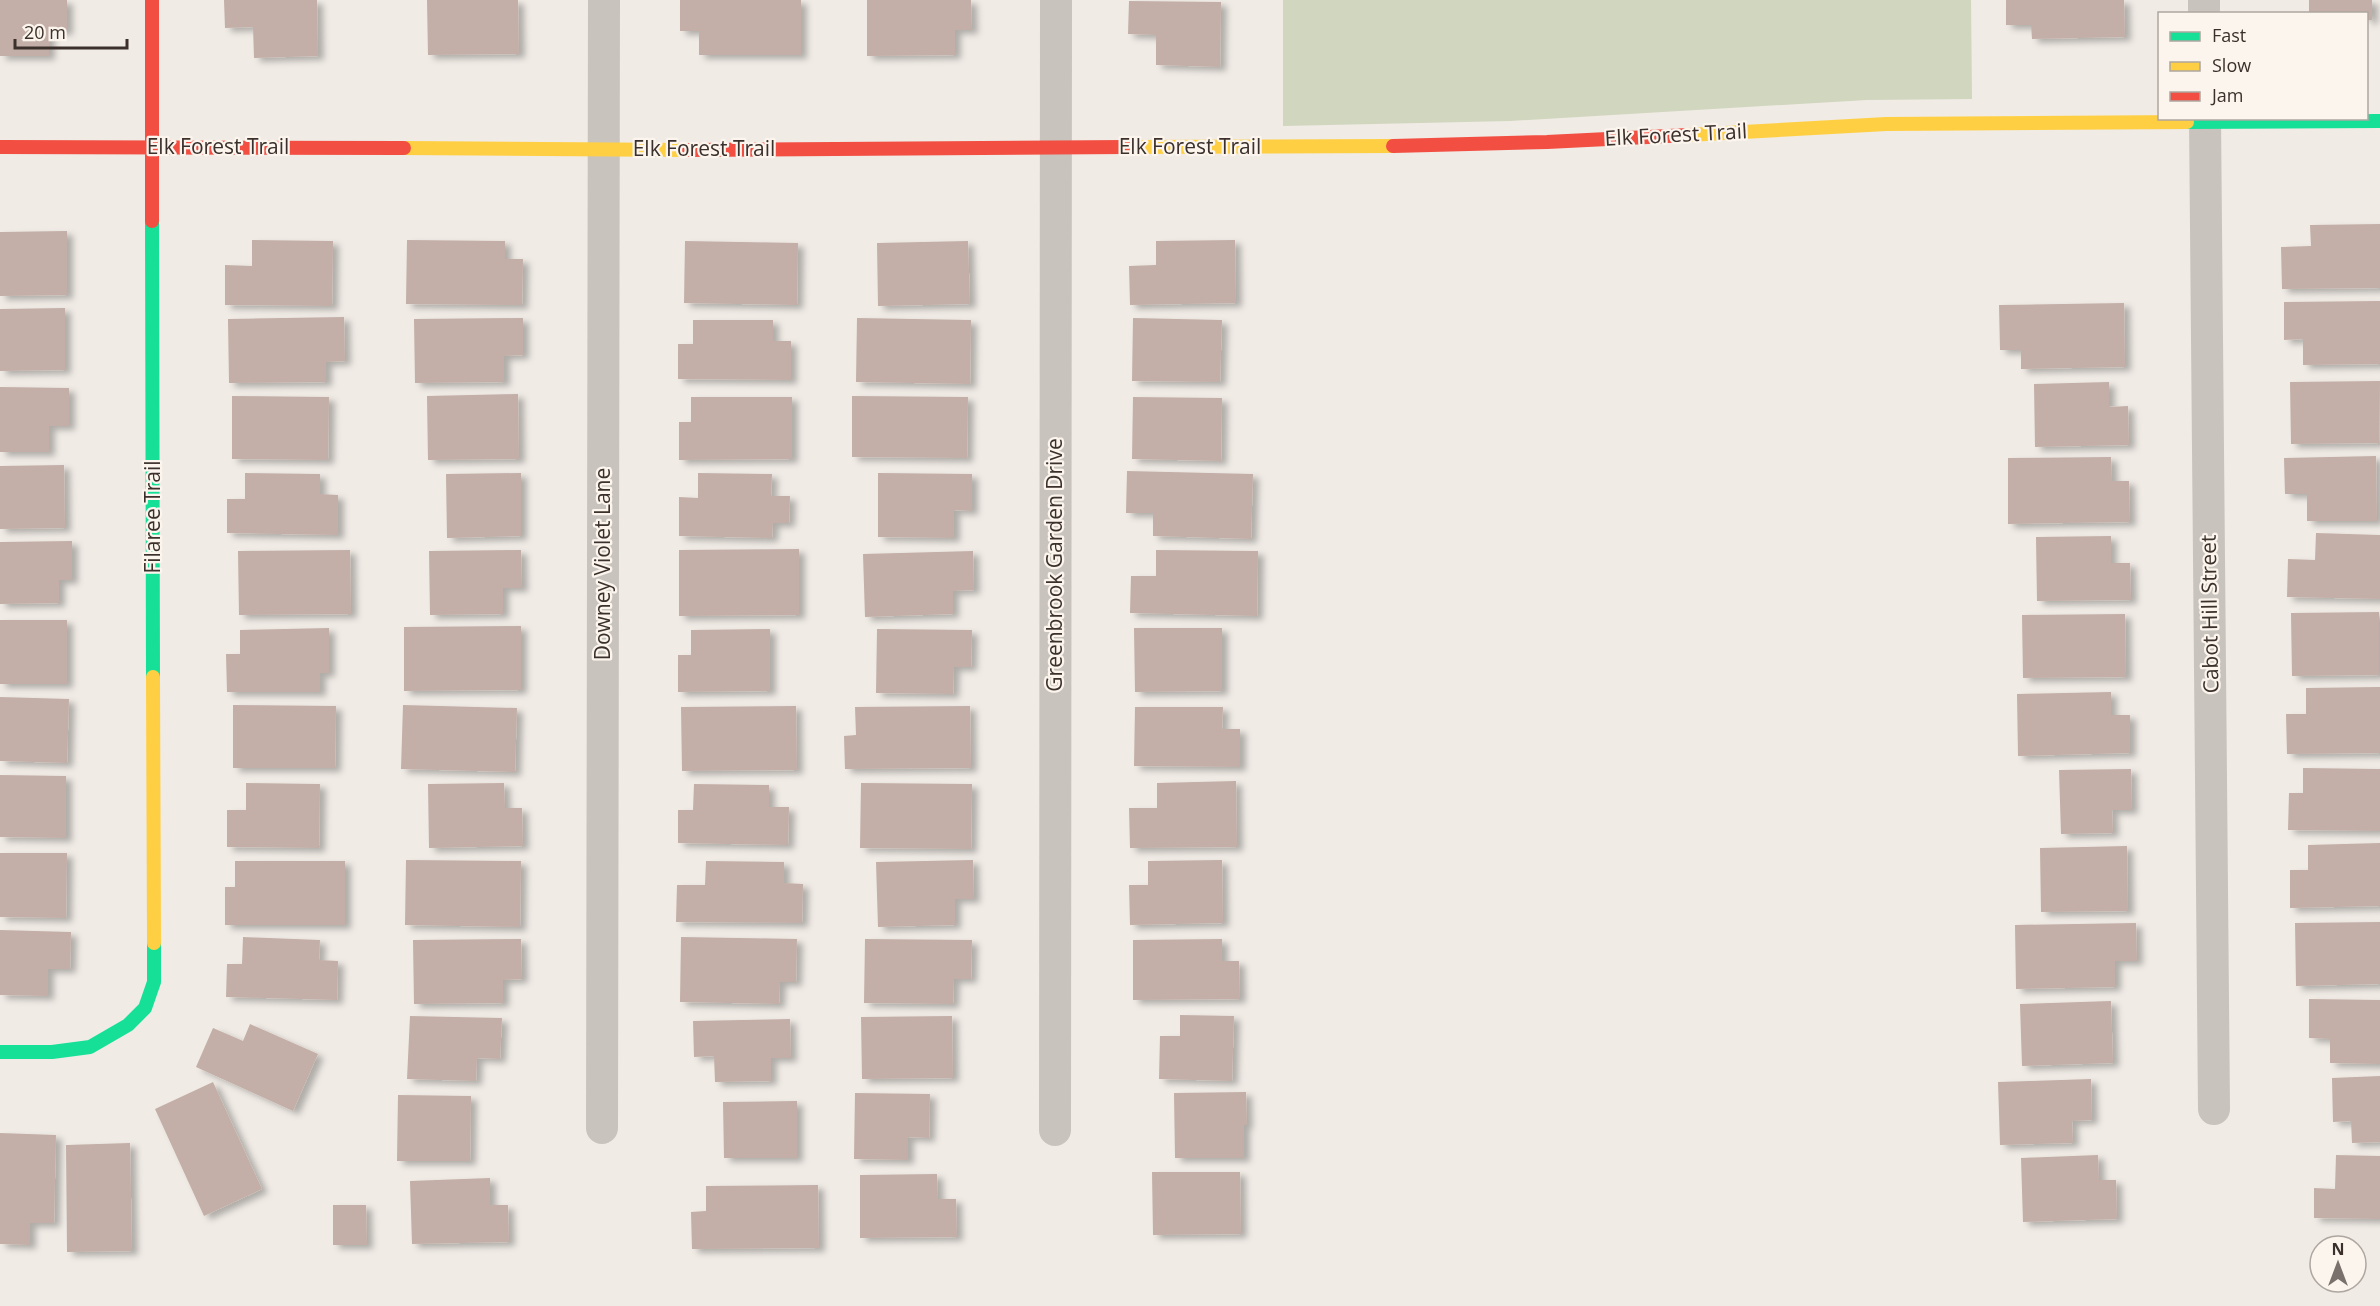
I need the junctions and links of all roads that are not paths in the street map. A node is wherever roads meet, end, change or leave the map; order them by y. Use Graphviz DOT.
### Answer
graph roads {
  1 [pos="152,0"];
  2 [pos="604,0"];
  3 [pos="1056,0"];
  4 [pos="2205,120"];
  5 [pos="2380,121"];
  6 [pos="152,146"];
  7 [pos="0,147"];
  8 [pos="1055,147"];
  9 [pos="604,150"];
  10 [pos="0,1052"];
  11 [pos="2214,1109"];
  12 [pos="602,1128"];
  13 [pos="1055,1130"];
  1 -- 6 [label="street, Filaree Trail"];
  2 -- 9 [label="street, Downey Violet Lane"];
  3 -- 8 [label="street, Greenbrook Garden Drive"];
  4 -- 5 [label="street, Elk Forest Trail"];
  4 -- 8 [label="street, Elk Forest Trail"];
  4 -- 11 [label="street, Cabot Hill Street"];
  6 -- 7 [label="street, Elk Forest Trail"];
  6 -- 9 [label="street, Elk Forest Trail"];
  6 -- 10 [label="street, Filaree Trail"];
  8 -- 9 [label="street, Elk Forest Trail"];
  8 -- 13 [label="street, Greenbrook Garden Drive"];
  9 -- 12 [label="street, Downey Violet Lane"];
}
